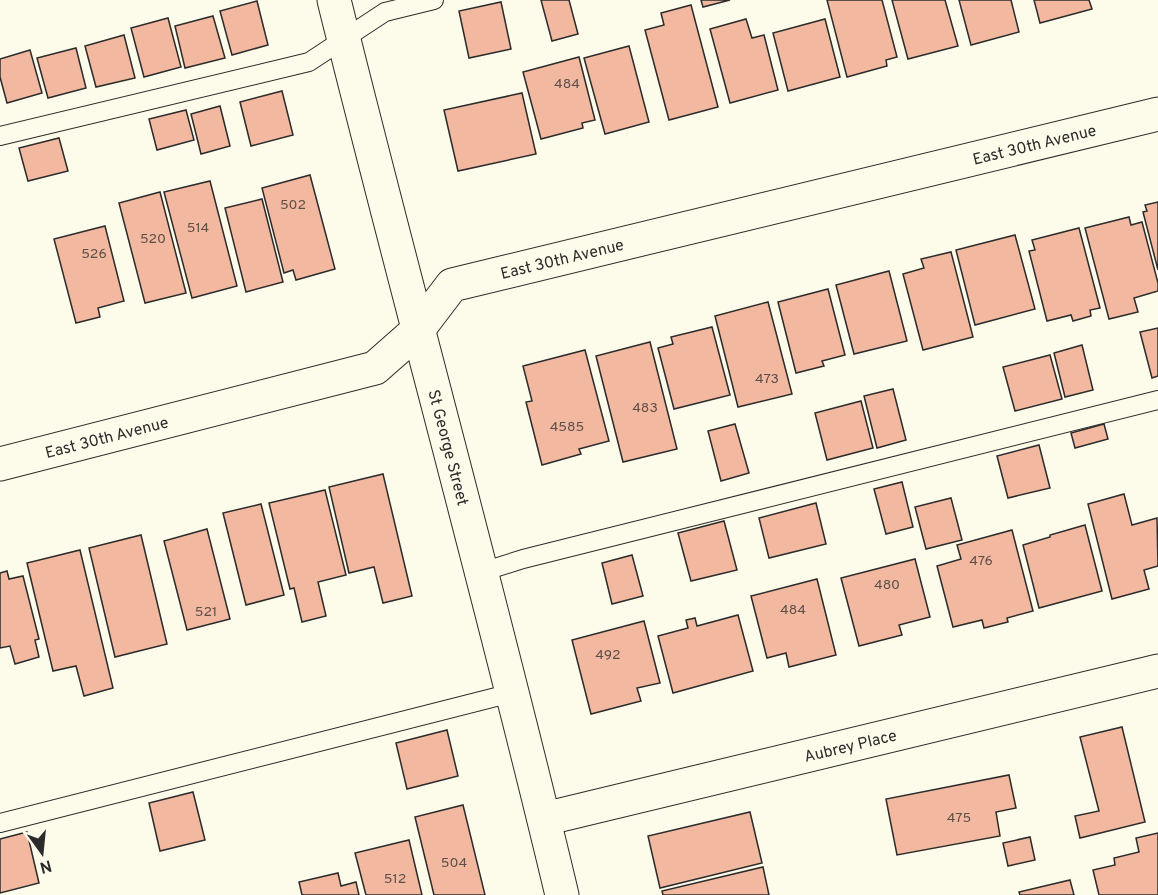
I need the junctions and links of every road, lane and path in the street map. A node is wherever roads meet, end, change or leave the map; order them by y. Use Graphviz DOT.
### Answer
graph roads {
  1 [pos="334,0"];
  2 [pos="434,0"];
  3 [pos="344,39"];
  4 [pos="1158,114"];
  5 [pos="0,136"];
  6 [pos="417,331"];
  7 [pos="1158,400"];
  8 [pos="0,464"];
  9 [pos="482,572"];
  10 [pos="1158,671"];
  11 [pos="512,693"];
  12 [pos="544,819"];
  13 [pos="0,823"];
  14 [pos="562,895"];
  1 -- 3 [label="street, St George Street"];
  2 -- 3 [label="lane"];
  3 -- 5 [label="lane"];
  3 -- 6 [label="street, St George Street"];
  4 -- 6 [label="street, East 30th Avenue"];
  6 -- 8 [label="street, East 30th Avenue"];
  6 -- 9 [label="street, St George Street"];
  7 -- 9 [label="lane"];
  9 -- 11 [label="street, St George Street"];
  10 -- 12 [label="street, Aubrey Place"];
  11 -- 12 [label="street, St George Street"];
  11 -- 13 [label="lane"];
  12 -- 14 [label="street, St George Street"];
}
